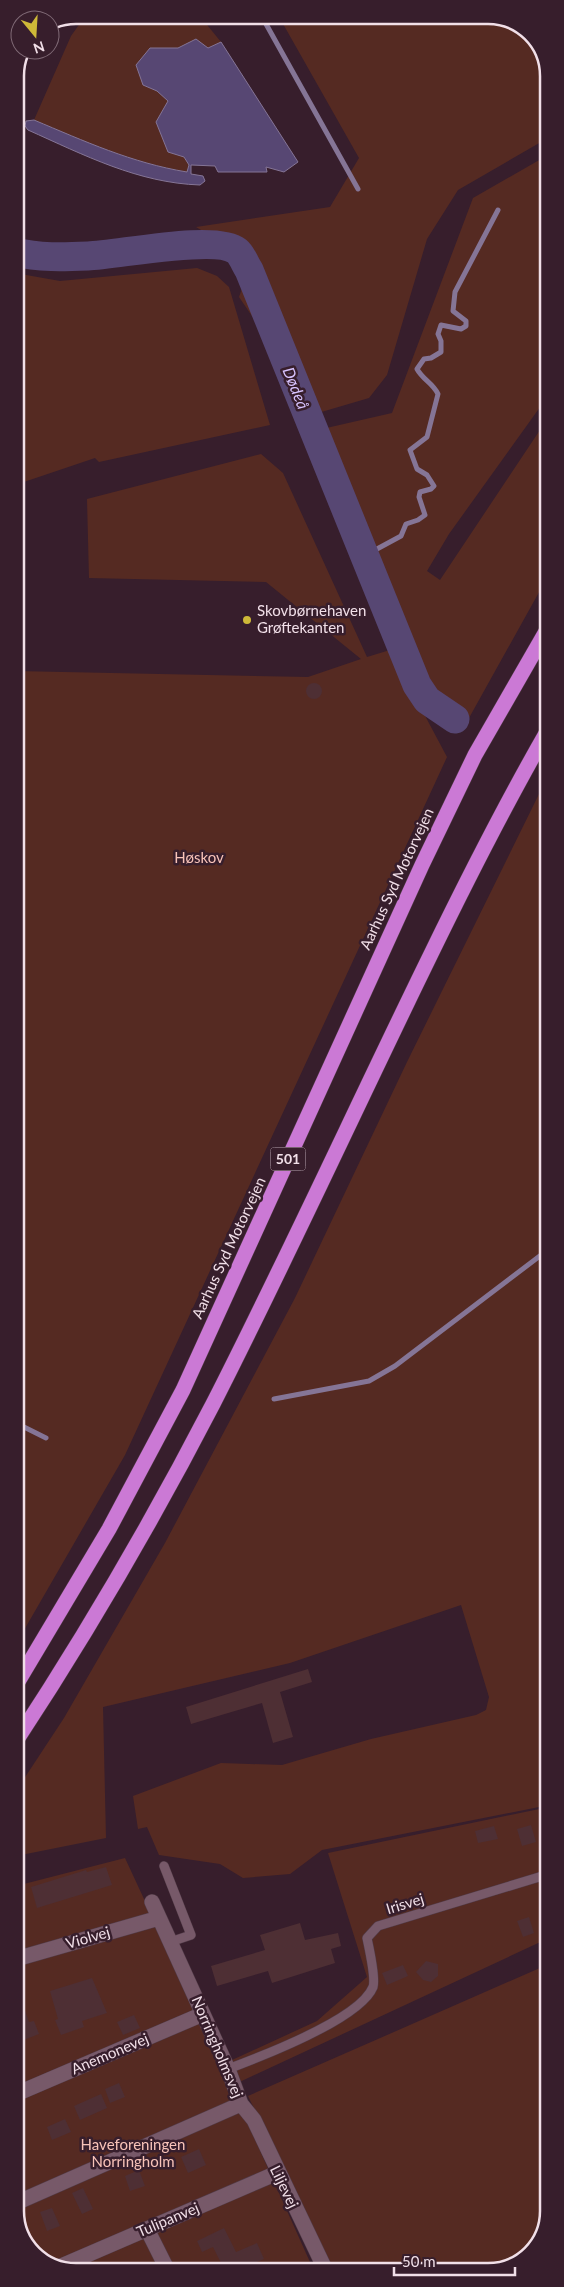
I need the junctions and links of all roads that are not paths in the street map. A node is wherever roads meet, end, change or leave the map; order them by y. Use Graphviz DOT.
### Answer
graph roads {
  1 [pos="540,642"];
  2 [pos="540,744"];
  3 [pos="24,1671"];
  4 [pos="24,1730"];
  5 [pos="164,1866"];
  6 [pos="540,1877"];
  7 [pos="152,1902"];
  8 [pos="159,1918"];
  9 [pos="170,1942"];
  10 [pos="24,1957"];
  11 [pos="203,2014"];
  12 [pos="228,2069"];
  13 [pos="24,2091"];
  14 [pos="241,2104"];
  15 [pos="277,2173"];
  16 [pos="24,2199"];
  17 [pos="147,2229"];
  18 [pos="69,2262"];
  19 [pos="164,2263"];
  20 [pos="322,2263"];
  1 -- 3 [label="highway, Aarhus Syd Motorvejen / 501"];
  2 -- 4 [label="highway, 501"];
  5 -- 9 [label="lane"];
  6 -- 12 [label="lane, Irisvej"];
  7 -- 8 [label="street, Norringholmsvej"];
  8 -- 9 [label="street, Norringholmsvej"];
  8 -- 10 [label="street, Violvej"];
  9 -- 11 [label="street, Norringholmsvej"];
  11 -- 12 [label="street, Norringholmsvej"];
  11 -- 13 [label="street, Anemonevej"];
  12 -- 14 [label="street, Norringholmsvej"];
  14 -- 15 [label="street, Liljevej"];
  14 -- 16 [label="street, Norringholmsvej"];
  15 -- 17 [label="street, Tulipanvej"];
  15 -- 20 [label="street, Liljevej"];
  17 -- 18 [label="street, Tulipanvej"];
  17 -- 19 [label="street"];
}
